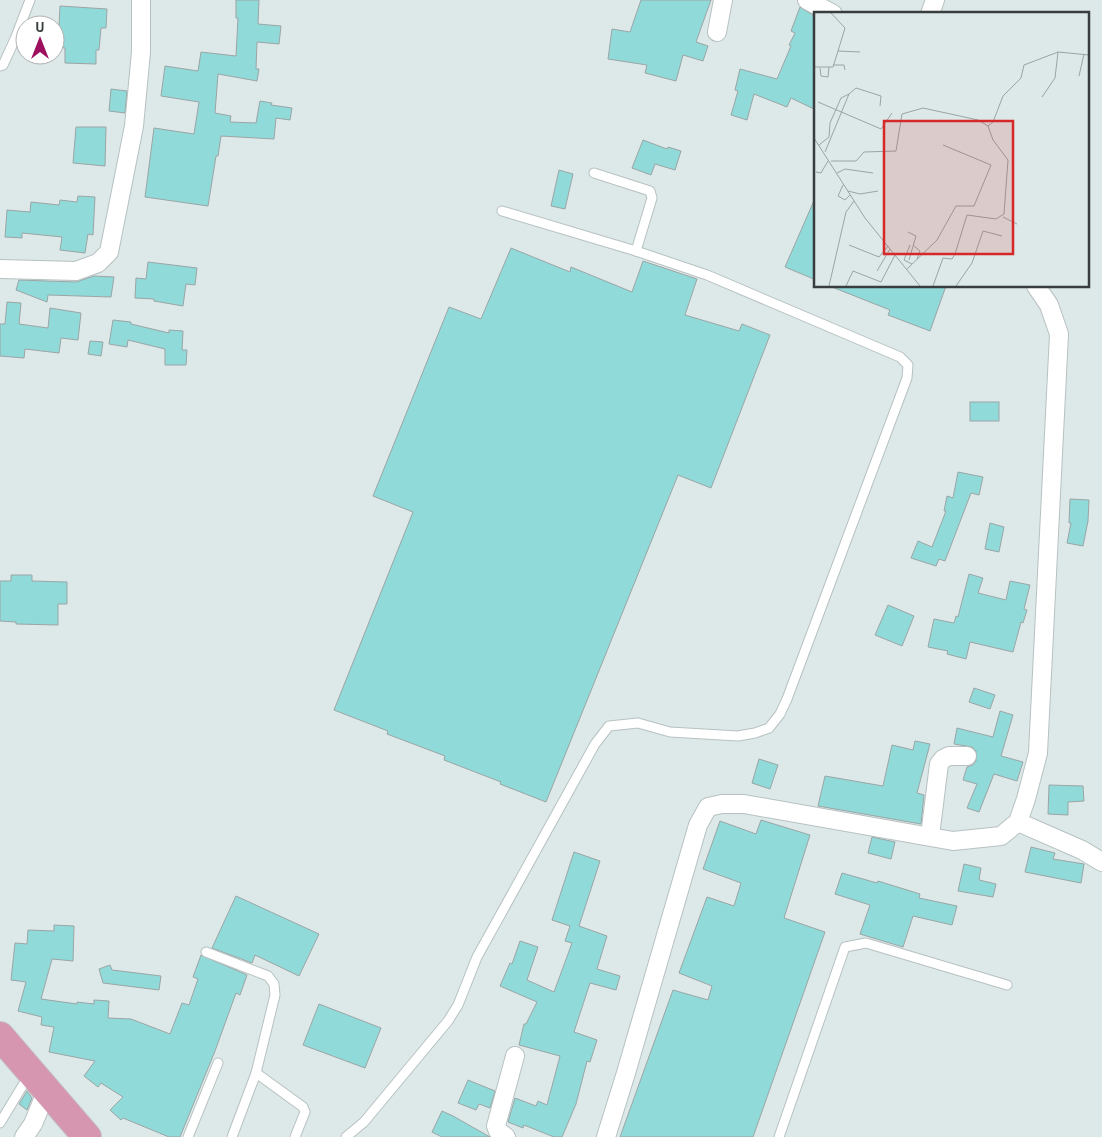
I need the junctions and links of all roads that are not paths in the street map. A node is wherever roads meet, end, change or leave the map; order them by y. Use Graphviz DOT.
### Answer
graph roads {
  1 [pos="30,0"];
  2 [pos="141,0"];
  3 [pos="723,0"];
  4 [pos="806,0"];
  5 [pos="935,0"];
  6 [pos="829,12"];
  7 [pos="931,12"];
  8 [pos="717,32"];
  9 [pos="0,66"];
  10 [pos="594,173"];
  11 [pos="502,211"];
  12 [pos="636,251"];
  13 [pos="0,269"];
  14 [pos="1037,288"];
  15 [pos="968,756"];
  16 [pos="1018,822"];
  17 [pos="930,836"];
  18 [pos="1102,862"];
  19 [pos="206,952"];
  20 [pos="1007,986"];
  21 [pos="0,1036"];
  22 [pos="515,1056"];
  23 [pos="218,1063"];
  24 [pos="256,1073"];
  25 [pos="39,1080"];
  26 [pos="0,1123"];
  27 [pos="24,1137"];
  28 [pos="87,1137"];
  29 [pos="188,1137"];
  30 [pos="232,1137"];
  31 [pos="295,1137"];
  32 [pos="346,1137"];
  33 [pos="506,1137"];
  34 [pos="606,1137"];
  35 [pos="778,1137"];
  1 -- 9 [label="lane"];
  2 -- 13 [label="street"];
  3 -- 8 [label="street"];
  4 -- 6 [label="street"];
  5 -- 7 [label="street"];
  10 -- 12 [label="lane"];
  11 -- 12 [label="lane"];
  12 -- 32 [label="lane"];
  14 -- 16 [label="street"];
  15 -- 17 [label="street"];
  16 -- 17 [label="street"];
  16 -- 18 [label="street"];
  17 -- 34 [label="street"];
  19 -- 24 [label="lane"];
  20 -- 35 [label="lane"];
  21 -- 25 [label="highway"];
  22 -- 33 [label="street"];
  23 -- 29 [label="lane"];
  24 -- 30 [label="lane"];
  24 -- 31 [label="lane"];
  25 -- 26 [label="lane"];
  25 -- 27 [label="street"];
  25 -- 28 [label="highway"];
}
